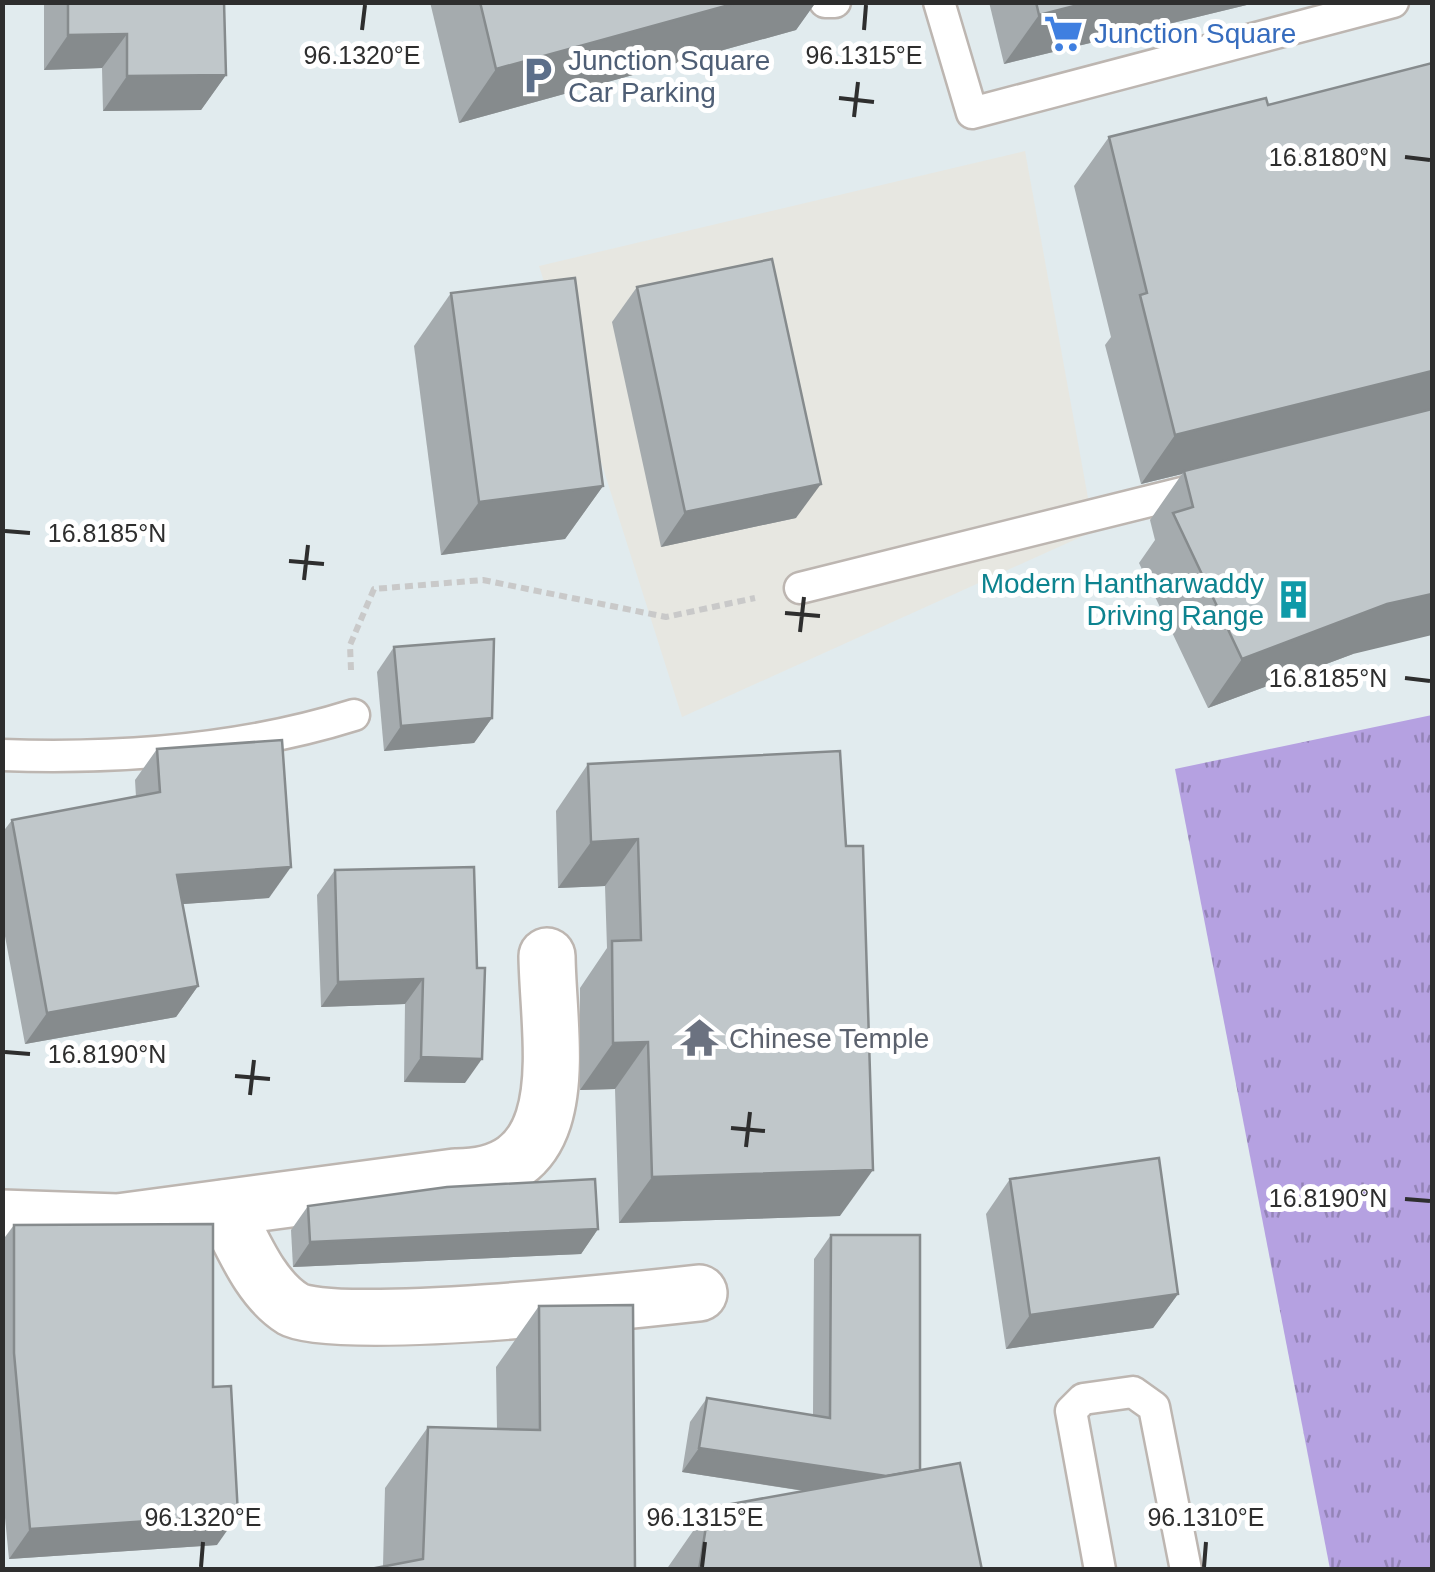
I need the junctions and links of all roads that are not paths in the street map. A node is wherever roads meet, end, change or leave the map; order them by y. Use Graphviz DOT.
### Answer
graph roads {
  1 [pos="825,2"];
  2 [pos="834,2"];
  3 [pos="940,2"];
  4 [pos="1393,2"];
  5 [pos="1241,479"];
  6 [pos="800,588"];
  7 [pos="354,716"];
  8 [pos="2,755"];
  9 [pos="547,956"];
  10 [pos="224,1208"];
  11 [pos="2,1218"];
  12 [pos="699,1293"];
  13 [pos="1100,1570"];
  14 [pos="1186,1570"];
  1 -- 2 [label="lane"];
  3 -- 4 [label="lane"];
  5 -- 6 [label="lane"];
  7 -- 8 [label="lane"];
  9 -- 10 [label="street"];
  10 -- 11 [label="street"];
  10 -- 12 [label="street"];
  13 -- 14 [label="lane"];
}
